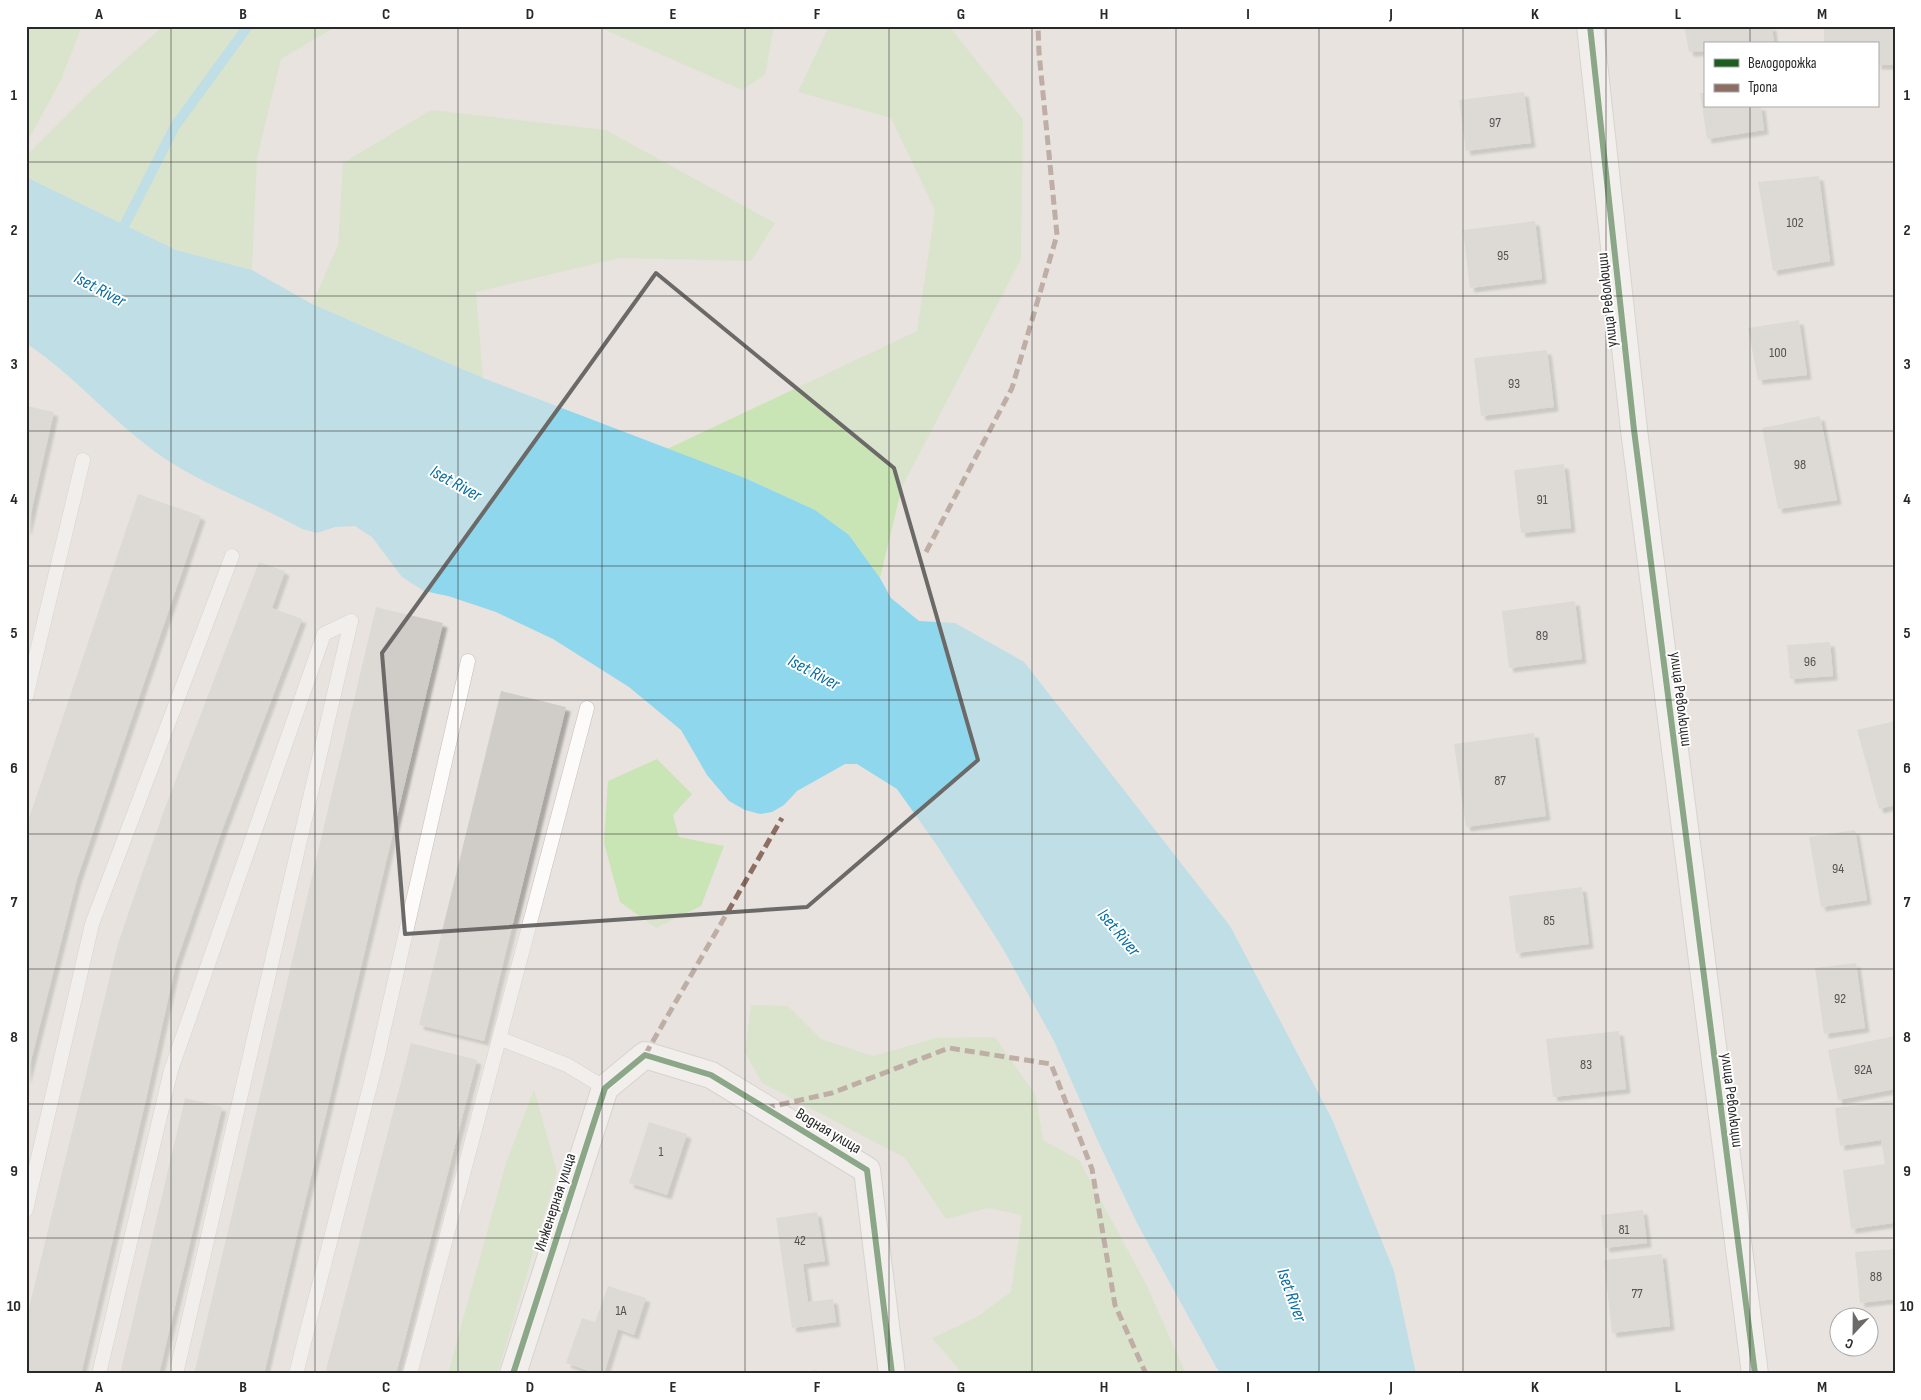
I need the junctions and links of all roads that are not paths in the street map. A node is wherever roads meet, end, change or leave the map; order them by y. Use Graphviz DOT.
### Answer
graph roads {
  1 [pos="1590,26"];
  2 [pos="83,460"];
  3 [pos="232,556"];
  4 [pos="468,661"];
  5 [pos="26,697"];
  6 [pos="588,708"];
  7 [pos="501,1039"];
  8 [pos="605,1088"];
  9 [pos="26,1210"];
  10 [pos="99,1374"];
  11 [pos="176,1374"];
  12 [pos="296,1374"];
  13 [pos="410,1374"];
  14 [pos="513,1374"];
  15 [pos="892,1374"];
  16 [pos="1755,1374"];
  1 -- 16 [label="street, улица Революции"];
  2 -- 5 [label="lane"];
  3 -- 9 [label="lane"];
  4 -- 12 [label="lane"];
  6 -- 7 [label="lane"];
  7 -- 8 [label="lane"];
  7 -- 13 [label="lane"];
  8 -- 14 [label="street, Инженерная улица"];
  8 -- 15 [label="street, Водная улица"];
  10 -- 11 [label="lane"];
}
